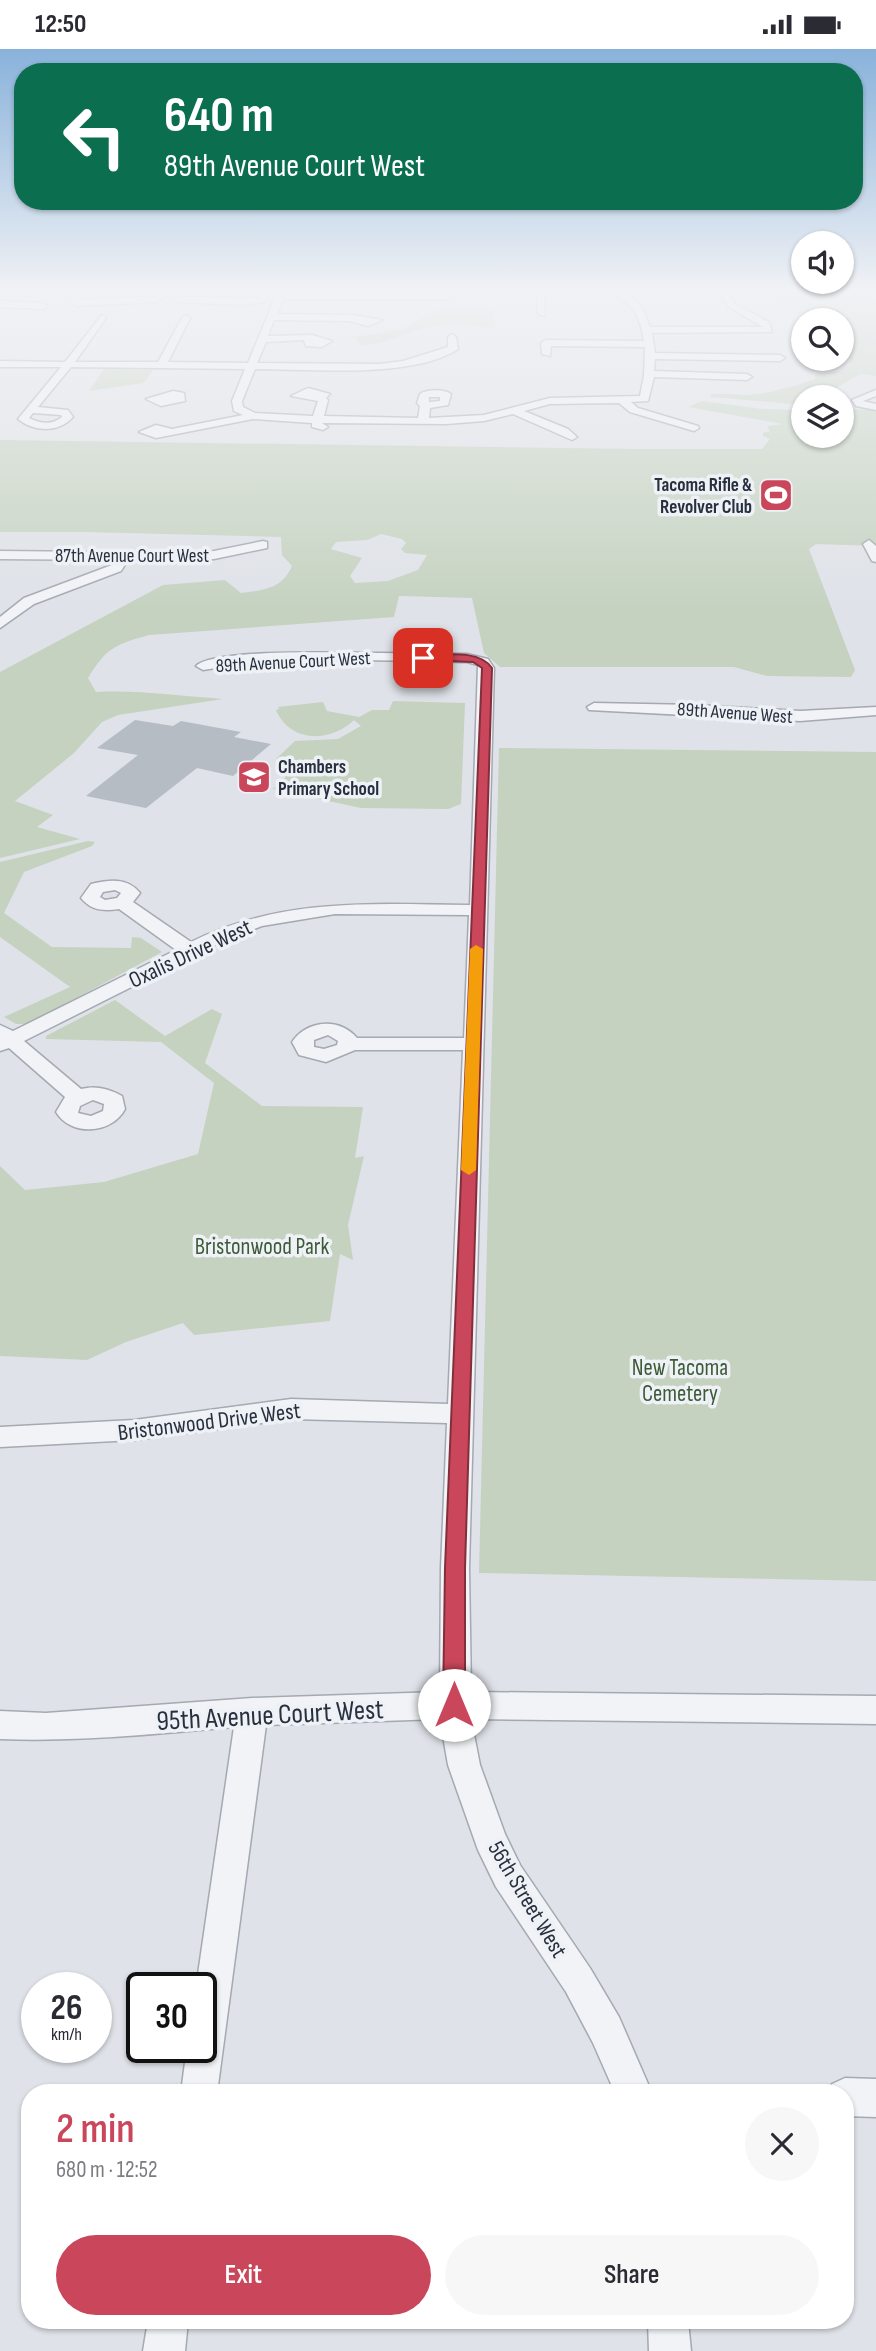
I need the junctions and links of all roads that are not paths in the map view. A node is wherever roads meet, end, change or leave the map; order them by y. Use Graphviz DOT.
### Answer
graph roads {
  1 [pos="42,395"];
  2 [pos="240,395"];
  3 [pos="550,395"];
  4 [pos="645,395"];
  5 [pos="869,395"];
  6 [pos="318,398"];
  7 [pos="622,400"];
  8 [pos="550,401"];
  9 [pos="426,405"];
  10 [pos="873,407"];
  11 [pos="31,410"];
  12 [pos="515,411"];
  13 [pos="248,414"];
  14 [pos="318,419"];
  15 [pos="423,421"];
  16 [pos="446,421"];
  17 [pos="694,428"];
  18 [pos="169,431"];
  19 [pos="572,437"];
  20 [pos="869,544"];
  21 [pos="263,545"];
  22 [pos="0,555"];
  23 [pos="124,556"];
  24 [pos="876,558"];
  25 [pos="0,624"];
  26 [pos="467,658"];
  27 [pos="203,666"];
  28 [pos="594,707"];
  29 [pos="876,711"];
  30 [pos="122,903"];
  31 [pos="477,910"];
  32 [pos="189,950"];
  33 [pos="4,1038"];
  34 [pos="348,1044"];
  35 [pos="473,1044"];
  36 [pos="78,1097"];
  37 [pos="460,1414"];
  38 [pos="0,1437"];
  39 [pos="454,1705"];
  40 [pos="876,1710"];
  41 [pos="252,1712"];
  42 [pos="0,1725"];
  43 [pos="200,2084"];
  44 [pos="630,2084"];
  45 [pos="854,2097"];
  46 [pos="876,2098"];
  47 [pos="167,2329"];
  48 [pos="669,2329"];
  49 [pos="164,2351"];
  50 [pos="670,2351"];
  1 -- 11 [label="street"];
  2 -- 13 [label="street"];
  3 -- 8 [label="street"];
  4 -- 7 [label="street"];
  5 -- 10 [label="street"];
  6 -- 14 [label="street"];
  7 -- 8 [label="street"];
  7 -- 17 [label="street"];
  8 -- 12 [label="street"];
  9 -- 15 [label="street"];
  12 -- 16 [label="street"];
  12 -- 19 [label="street"];
  13 -- 14 [label="street"];
  13 -- 18 [label="street"];
  14 -- 15 [label="street"];
  14 -- 16 [label="street"];
  15 -- 16 [label="street"];
  20 -- 24 [label="street"];
  21 -- 23 [label="street, 87th Avenue Court West"];
  22 -- 23 [label="street, 87th Avenue Court West"];
  23 -- 25 [label="street"];
  26 -- 27 [label="street, 89th Avenue Court West"];
  26 -- 31 [label="street, 56th Street West"];
  28 -- 29 [label="street, 89th Avenue West"];
  30 -- 32 [label="street"];
  31 -- 32 [label="street, Oxalis Drive West"];
  31 -- 35 [label="street, 56th Street West"];
  32 -- 33 [label="street, Oxalis Drive West"];
  33 -- 36 [label="street"];
  34 -- 35 [label="street"];
  35 -- 37 [label="street, 56th Street West"];
  37 -- 38 [label="street, Bristonwood Drive West"];
  37 -- 39 [label="street, 56th Street West"];
  39 -- 40 [label="street, 95th Avenue Court West"];
  39 -- 41 [label="street, 95th Avenue Court West"];
  39 -- 44 [label="street, 56th Street West"];
  41 -- 42 [label="street, 95th Avenue Court West"];
  41 -- 43 [label="street"];
  45 -- 46 [label="street"];
  47 -- 49 [label="street"];
  48 -- 50 [label="street"];
}
